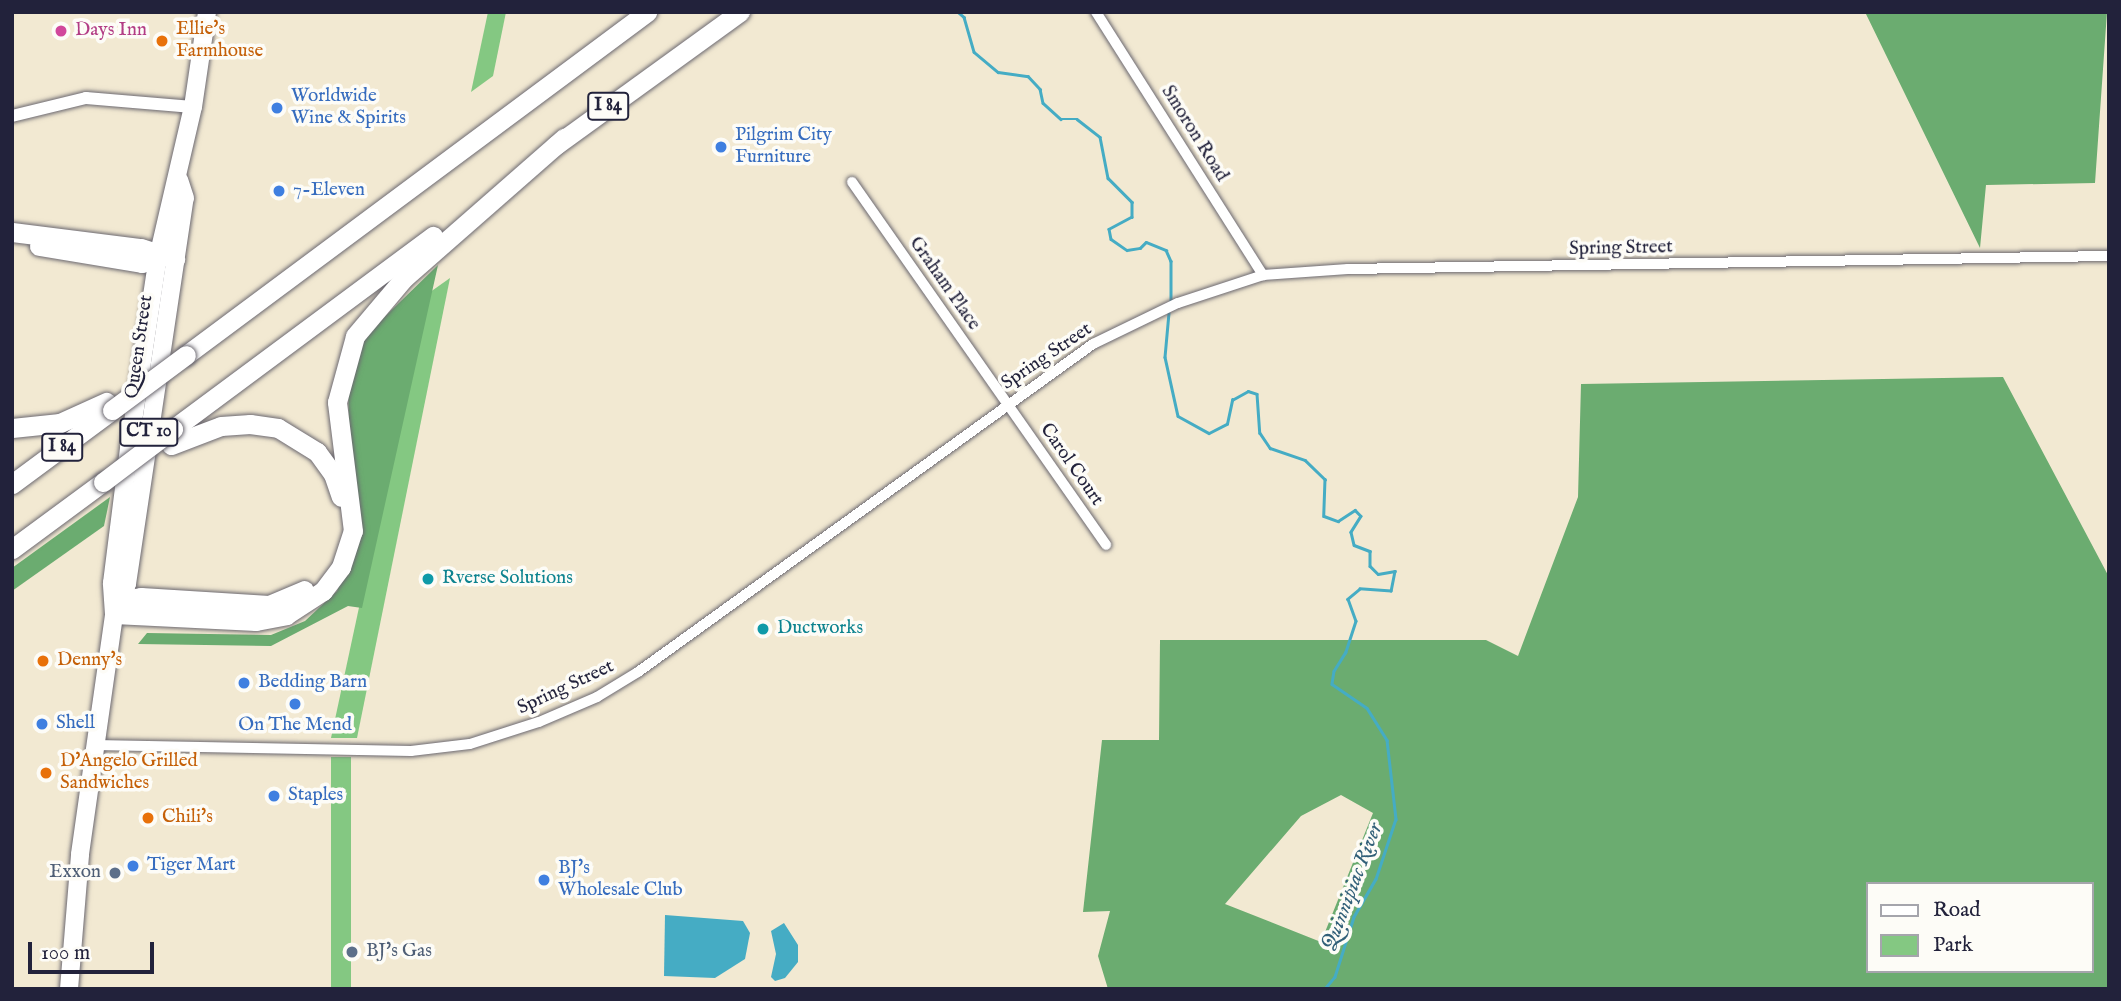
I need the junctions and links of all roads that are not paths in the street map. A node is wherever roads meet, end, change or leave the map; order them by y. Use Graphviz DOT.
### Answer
graph roads {
  1 [pos="207,12"];
  2 [pos="648,12"];
  3 [pos="740,12"];
  4 [pos="1096,12"];
  5 [pos="193,107"];
  6 [pos="12,116"];
  7 [pos="852,182"];
  8 [pos="12,232"];
  9 [pos="12,244"];
  10 [pos="423,252"];
  11 [pos="2109,256"];
  12 [pos="167,258"];
  13 [pos="1263,275"];
  14 [pos="113,404"];
  15 [pos="1008,405"];
  16 [pos="12,428"];
  17 [pos="172,437"];
  18 [pos="12,484"];
  19 [pos="1106,545"];
  20 [pos="12,549"];
  21 [pos="115,607"];
  22 [pos="95,745"];
  23 [pos="69,989"];
  1 -- 5 [label="highway, Queen Street / CT 10"];
  2 -- 14 [label="highway, I 84, bridge"];
  3 -- 10 [label="highway, I 84"];
  4 -- 13 [label="street, Smoron Road"];
  5 -- 6 [label="street"];
  5 -- 12 [label="highway, Queen Street / CT 10"];
  7 -- 15 [label="street, Graham Place"];
  8 -- 12 [label="highway"];
  9 -- 12 [label="highway"];
  10 -- 17 [label="highway"];
  10 -- 21 [label="highway"];
  11 -- 13 [label="street, Spring Street"];
  12 -- 21 [label="highway, Queen Street / CT 10"];
  13 -- 15 [label="street, Spring Street"];
  14 -- 16 [label="highway"];
  14 -- 18 [label="highway, I 84"];
  15 -- 19 [label="street, Carol Court"];
  15 -- 22 [label="street, Spring Street"];
  17 -- 20 [label="highway, I 84, bridge"];
  17 -- 21 [label="highway"];
  21 -- 22 [label="highway, Queen Street / CT 10"];
  22 -- 23 [label="highway, Queen Street / CT 10"];
}
